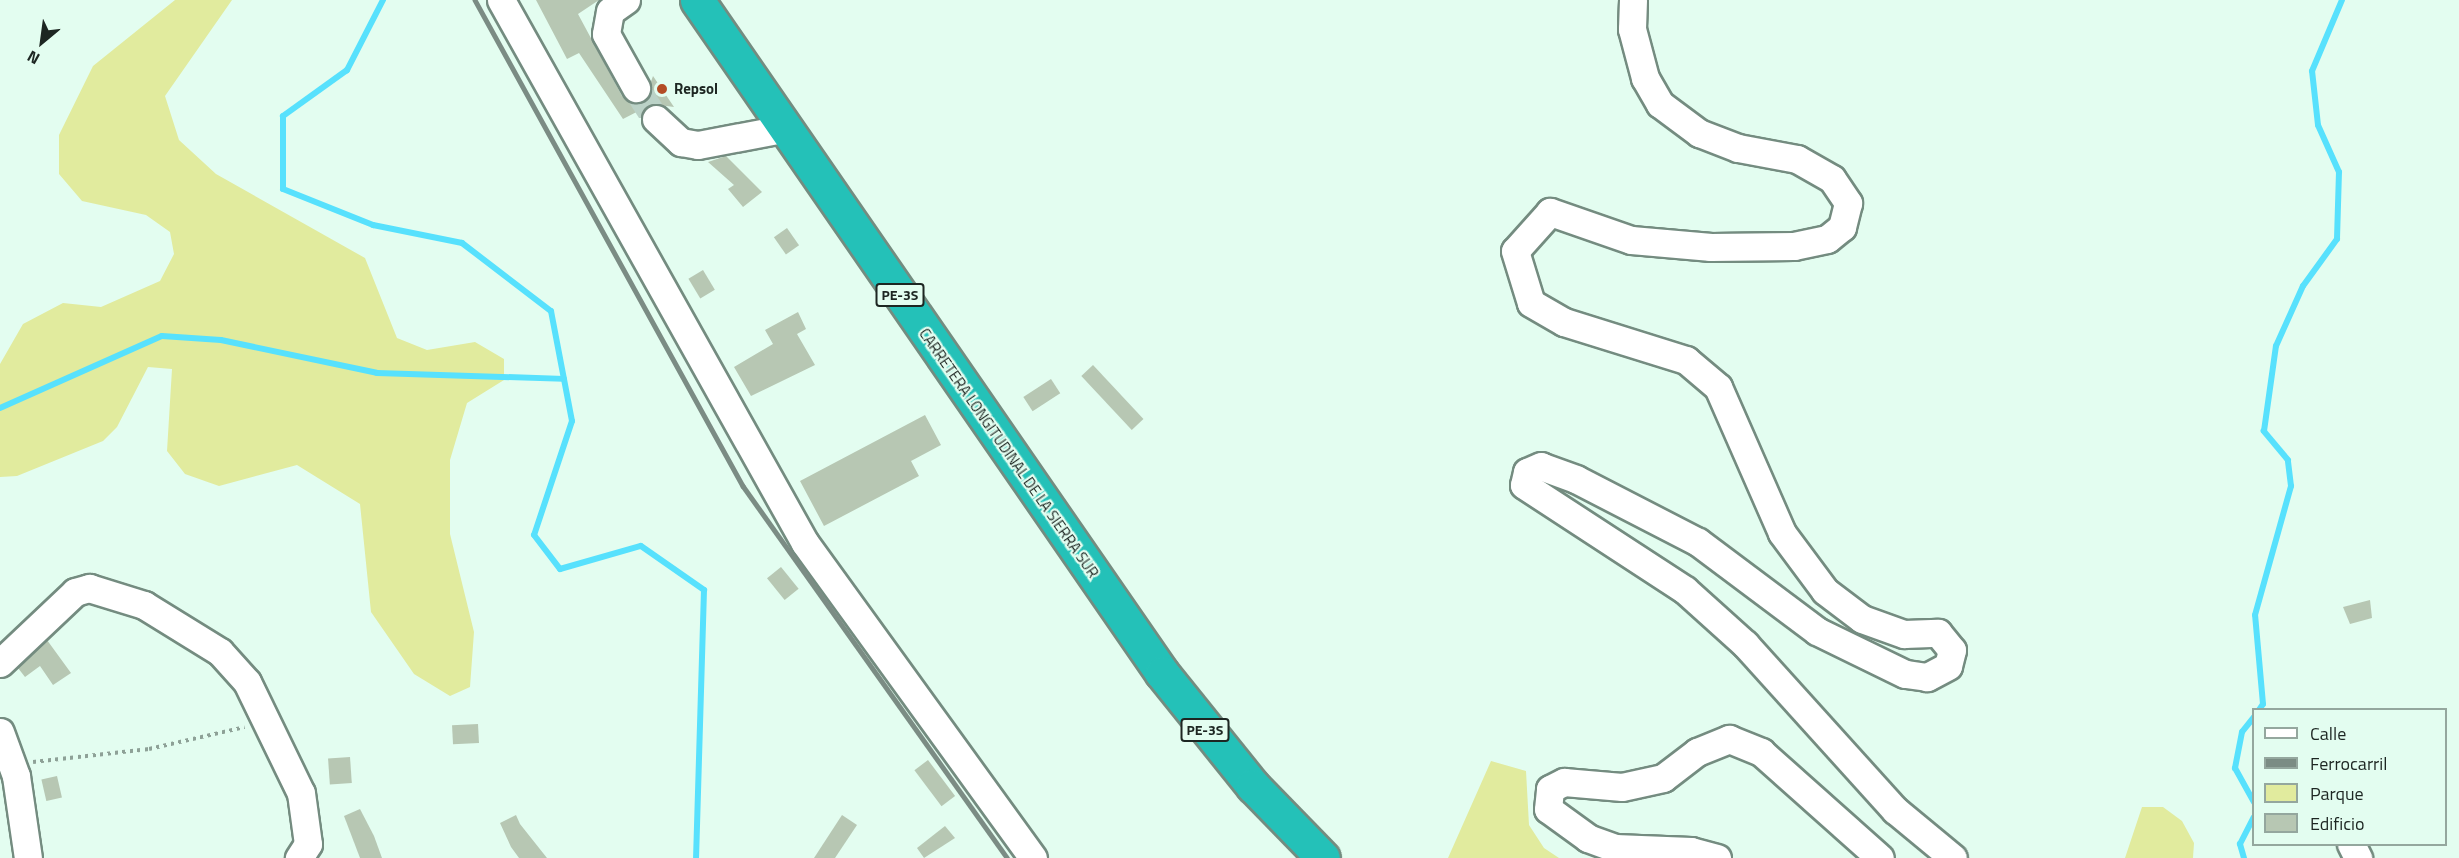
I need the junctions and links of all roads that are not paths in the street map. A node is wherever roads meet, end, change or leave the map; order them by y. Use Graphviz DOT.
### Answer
graph roads {
  1 [pos="501,0"];
  2 [pos="627,0"];
  3 [pos="697,0"];
  4 [pos="1632,0"];
  5 [pos="636,88"];
  6 [pos="656,119"];
  7 [pos="783,129"];
  8 [pos="0,663"];
  9 [pos="0,732"];
  10 [pos="309,853"];
  11 [pos="28,858"];
  12 [pos="1033,858"];
  13 [pos="1323,858"];
  14 [pos="1717,858"];
  15 [pos="1880,858"];
  16 [pos="1953,858"];
  1 -- 12 [label="street"];
  2 -- 5 [label="street"];
  3 -- 7 [label="highway, CARRETERA LONGITUDINAL DE LA SIERRA SUR / PE-3S"];
  4 -- 16 [label="street"];
  6 -- 7 [label="street"];
  7 -- 13 [label="highway, CARRETERA LONGITUDINAL DE LA SIERRA SUR / PE-3S"];
  8 -- 10 [label="street"];
  9 -- 11 [label="street"];
  14 -- 15 [label="street"];
}
